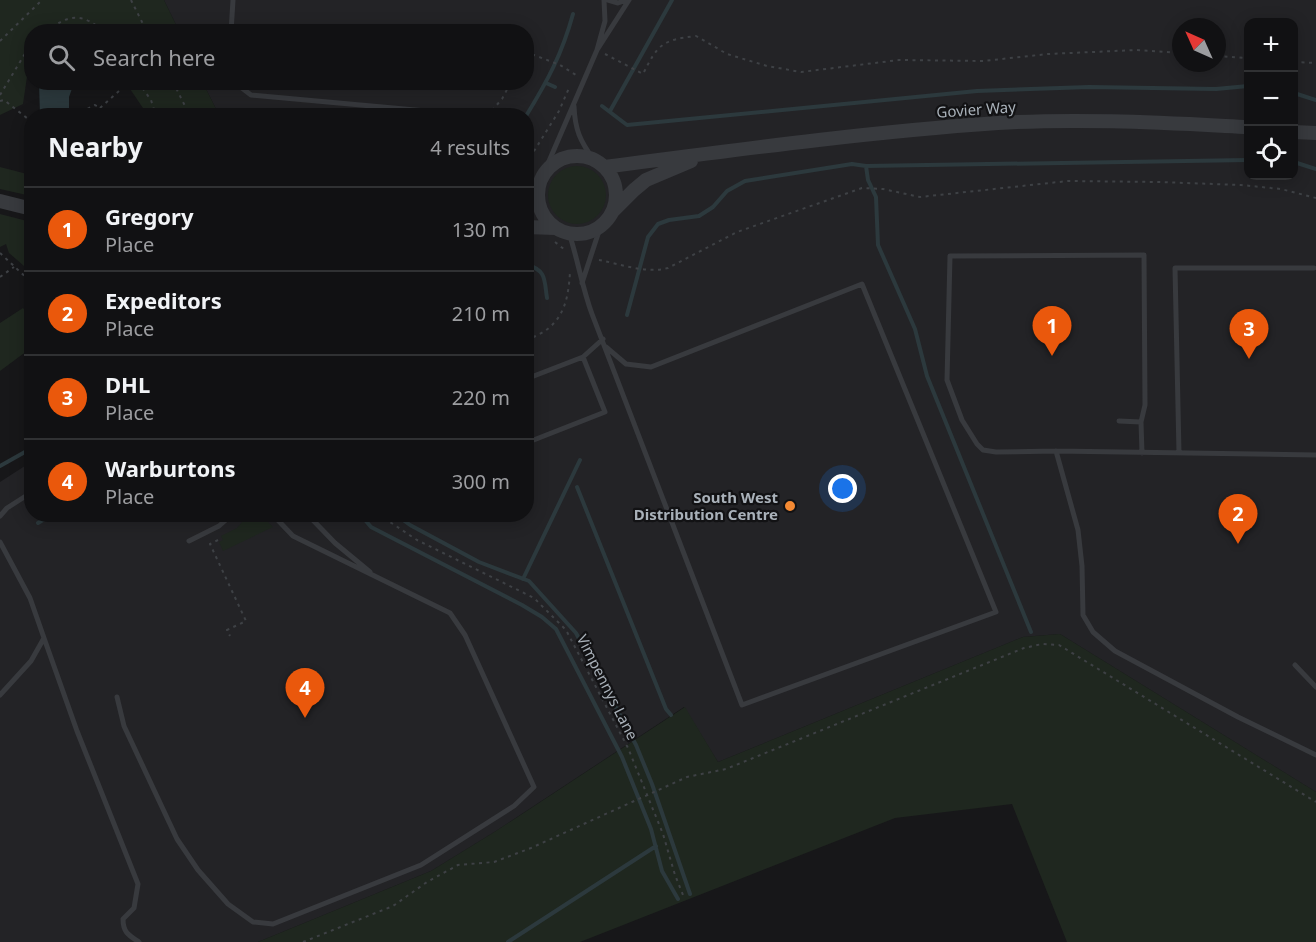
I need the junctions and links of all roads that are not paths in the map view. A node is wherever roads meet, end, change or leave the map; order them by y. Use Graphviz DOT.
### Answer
graph roads {
  1 [pos="232,0"];
  2 [pos="606,0"];
  3 [pos="628,0"];
  4 [pos="231,24"];
  5 [pos="597,50"];
  6 [pos="244,90"];
  7 [pos="574,101"];
  8 [pos="393,108"];
  9 [pos="1244,127"];
  10 [pos="1298,132"];
  11 [pos="1316,133"];
  12 [pos="1298,134"];
  13 [pos="1316,141"];
  14 [pos="707,154"];
  15 [pos="599,163"];
  16 [pos="541,180"];
  17 [pos="534,187"];
  18 [pos="0,201"];
  19 [pos="24,207"];
  20 [pos="612,211"];
  21 [pos="601,225"];
  22 [pos="534,229"];
  23 [pos="559,234"];
  24 [pos="1314,268"];
  25 [pos="581,284"];
  26 [pos="603,339"];
  27 [pos="606,347"];
  28 [pos="583,357"];
  29 [pos="534,376"];
  30 [pos="1119,422"];
  31 [pos="1141,422"];
  32 [pos="534,440"];
  33 [pos="1056,451"];
  34 [pos="1142,453"];
  35 [pos="1179,453"];
  36 [pos="1316,455"];
  37 [pos="24,497"];
  38 [pos="0,516"];
  39 [pos="223,522"];
  40 [pos="280,522"];
  41 [pos="315,522"];
  42 [pos="189,541"];
  43 [pos="0,542"];
  44 [pos="378,579"];
  45 [pos="44,638"];
  46 [pos="1295,665"];
  47 [pos="1316,687"];
  48 [pos="0,695"];
  49 [pos="117,697"];
  50 [pos="1316,755"];
  51 [pos="139,942"];
  1 -- 4 [label="lane"];
  2 -- 3 [label="lane"];
  2 -- 5 [label="lane"];
  3 -- 5 [label="lane"];
  5 -- 7 [label="lane"];
  6 -- 8 [label="lane"];
  7 -- 15 [label="lane"];
  7 -- 16 [label="lane"];
  9 -- 14 [label="street, Govier Way"];
  10 -- 11 [label="street"];
  12 -- 13 [label="street"];
  14 -- 15 [label="street, Govier Way"];
  14 -- 20 [label="street, Govier Way"];
  15 -- 16 [label="street"];
  15 -- 20 [label="street"];
  16 -- 17 [label="street"];
  16 -- 23 [label="street"];
  18 -- 19 [label="street"];
  20 -- 21 [label="street"];
  21 -- 23 [label="street"];
  21 -- 25 [label="lane"];
  22 -- 23 [label="street"];
  23 -- 25 [label="lane"];
  24 -- 35 [label="lane"];
  25 -- 26 [label="lane"];
  26 -- 27 [label="lane"];
  26 -- 28 [label="lane"];
  27 -- 27 [label="lane"];
  28 -- 29 [label="lane"];
  28 -- 32 [label="lane"];
  30 -- 31 [label="lane"];
  31 -- 33 [label="lane"];
  31 -- 34 [label="lane"];
  33 -- 34 [label="lane"];
  33 -- 50 [label="lane"];
  34 -- 35 [label="lane"];
  35 -- 36 [label="lane"];
  37 -- 38 [label="lane"];
  39 -- 42 [label="lane"];
  40 -- 44 [label="lane"];
  41 -- 44 [label="lane"];
  43 -- 45 [label="lane"];
  44 -- 49 [label="lane"];
  45 -- 48 [label="lane"];
  45 -- 51 [label="lane"];
  46 -- 47 [label="lane"];
}
